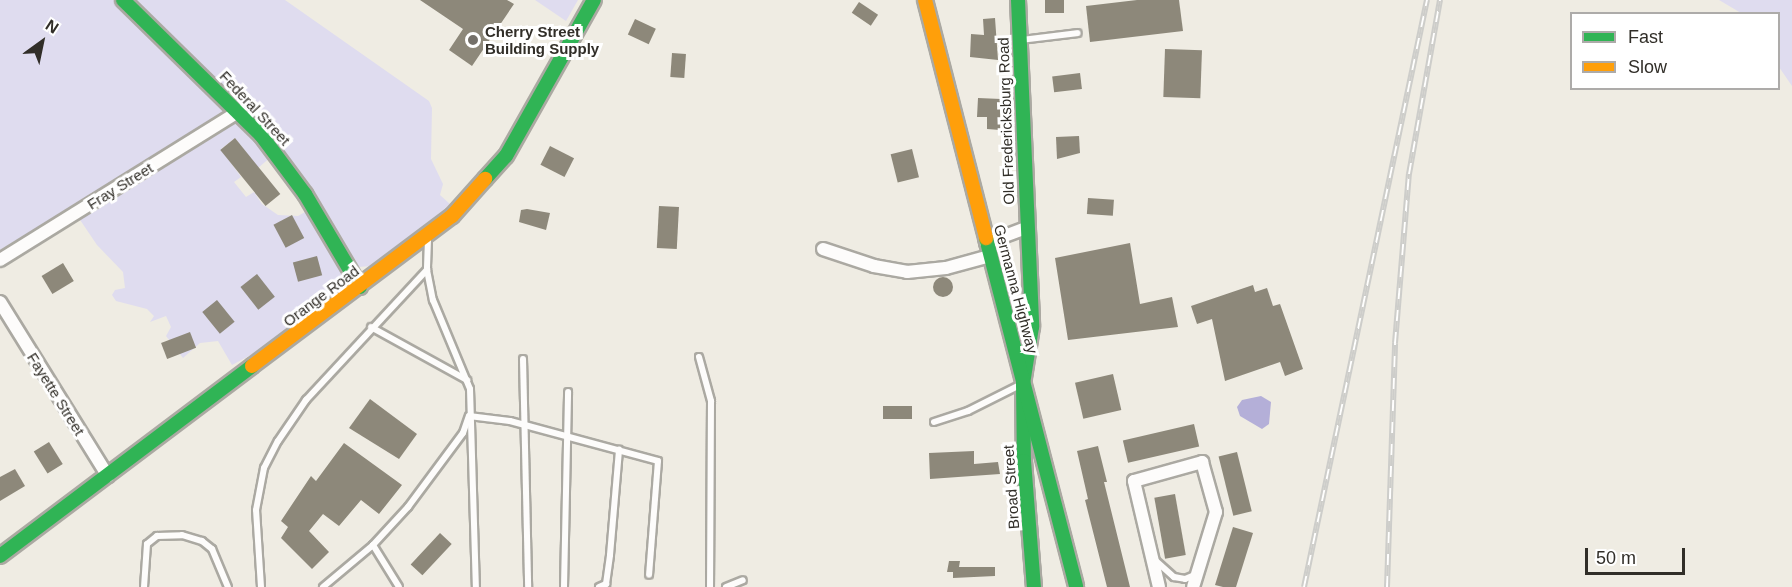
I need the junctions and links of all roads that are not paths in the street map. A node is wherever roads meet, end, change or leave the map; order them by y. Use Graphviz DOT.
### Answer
graph roads {
  1 [pos="123,0"];
  2 [pos="594,0"];
  3 [pos="925,0"];
  4 [pos="1018,0"];
  5 [pos="1078,33"];
  6 [pos="1020,40"];
  7 [pos="239,111"];
  8 [pos="1026,228"];
  9 [pos="428,236"];
  10 [pos="823,249"];
  11 [pos="988,249"];
  12 [pos="0,260"];
  13 [pos="427,270"];
  14 [pos="360,287"];
  15 [pos="2,306"];
  16 [pos="371,327"];
  17 [pos="699,357"];
  18 [pos="523,358"];
  19 [pos="468,380"];
  20 [pos="1023,384"];
  21 [pos="568,392"];
  22 [pos="469,416"];
  23 [pos="934,422"];
  24 [pos="526,426"];
  25 [pos="568,436"];
  26 [pos="619,449"];
  27 [pos="108,477"];
  28 [pos="374,545"];
  29 [pos="0,556"];
  30 [pos="1152,556"];
  31 [pos="1197,573"];
  32 [pos="649,575"];
  33 [pos="743,580"];
  34 [pos="144,587"];
  35 [pos="228,587"];
  36 [pos="261,587"];
  37 [pos="323,587"];
  38 [pos="399,587"];
  39 [pos="476,587"];
  40 [pos="528,587"];
  41 [pos="564,587"];
  42 [pos="599,587"];
  43 [pos="710,587"];
  44 [pos="726,587"];
  45 [pos="1034,587"];
  46 [pos="1076,587"];
  47 [pos="1159,587"];
  48 [pos="1193,587"];
  1 -- 7 [label="main road, Federal Street"];
  2 -- 9 [label="main road, Orange Road"];
  3 -- 11 [label="main road, Germanna Highway"];
  4 -- 6 [label="main road, Old Fredericksburg Road"];
  5 -- 6 [label="lane"];
  6 -- 8 [label="main road, Old Fredericksburg Road"];
  7 -- 12 [label="street, Fray Street"];
  7 -- 14 [label="main road, Federal Street"];
  8 -- 11 [label="street"];
  8 -- 20 [label="main road, Old Fredericksburg Road"];
  9 -- 13 [label="lane"];
  9 -- 14 [label="main road, Orange Road"];
  10 -- 11 [label="street"];
  11 -- 20 [label="main road, Germanna Highway"];
  13 -- 16 [label="lane"];
  13 -- 19 [label="lane"];
  14 -- 27 [label="main road, Orange Road"];
  15 -- 27 [label="street, Fayette Street"];
  16 -- 19 [label="lane"];
  16 -- 36 [label="lane"];
  17 -- 43 [label="lane"];
  18 -- 24 [label="lane"];
  19 -- 22 [label="lane"];
  20 -- 23 [label="lane"];
  20 -- 45 [label="main road, Broad Street"];
  20 -- 46 [label="main road, Germanna Highway"];
  21 -- 25 [label="lane"];
  22 -- 24 [label="lane"];
  22 -- 28 [label="lane"];
  22 -- 39 [label="lane"];
  24 -- 25 [label="lane"];
  24 -- 40 [label="lane"];
  25 -- 26 [label="lane"];
  25 -- 41 [label="lane"];
  26 -- 32 [label="lane"];
  26 -- 42 [label="lane"];
  27 -- 29 [label="main road, Orange Road"];
  28 -- 37 [label="lane"];
  28 -- 38 [label="lane"];
  30 -- 31 [label="lane"];
  30 -- 31 [label="street"];
  30 -- 47 [label="street"];
  31 -- 48 [label="street"];
  33 -- 44 [label="lane"];
  34 -- 35 [label="lane"];
}
